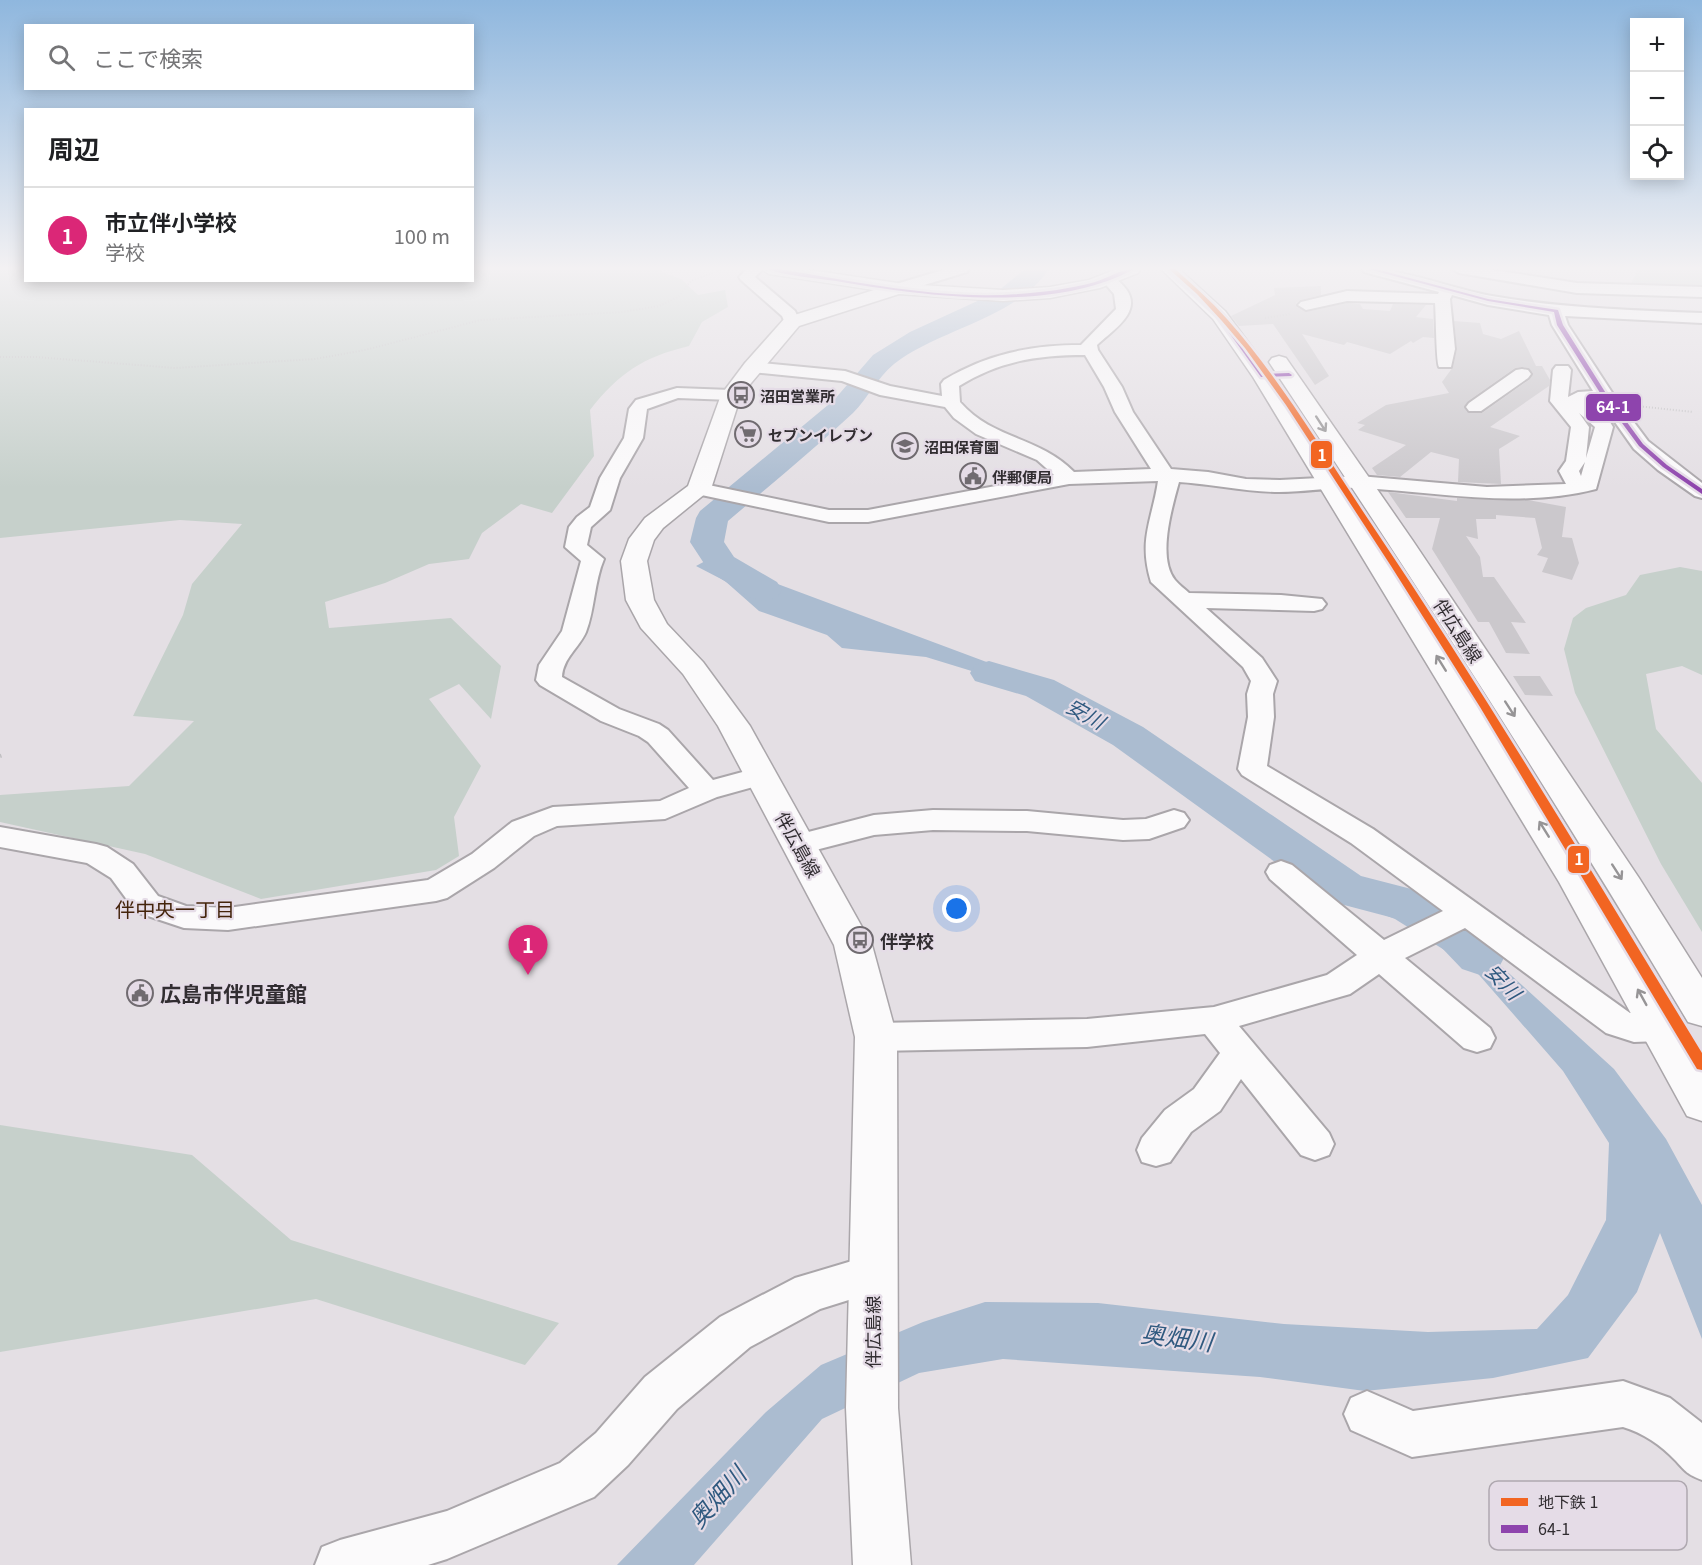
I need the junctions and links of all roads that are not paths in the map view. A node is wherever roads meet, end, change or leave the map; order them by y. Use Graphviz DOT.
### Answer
graph roads {
  1 [pos="774,342"];
  2 [pos="1091,342"];
  3 [pos="1244,342"];
  4 [pos="1257,342"];
  5 [pos="1444,342"];
  6 [pos="1570,342"];
  7 [pos="1090,350"];
  8 [pos="1445,363"];
  9 [pos="752,367"];
  10 [pos="1562,370"];
  11 [pos="1276,376"];
  12 [pos="1560,391"];
  13 [pos="732,395"];
  14 [pos="1605,396"];
  15 [pos="951,403"];
  16 [pos="1475,407"];
  17 [pos="1166,475"];
  18 [pos="1069,478"];
  19 [pos="1344,483"];
  20 [pos="1582,487"];
  21 [pos="704,490"];
  22 [pos="1702,492"];
  23 [pos="1184,600"];
  24 [pos="1314,604"];
  25 [pos="760,776"];
  26 [pos="707,791"];
  27 [pos="1174,820"];
  28 [pos="0,837"];
  29 [pos="800,844"];
  30 [pos="1281,872"];
  31 [pos="1461,916"];
  32 [pos="1386,953"];
  33 [pos="1702,1011"];
  34 [pos="1214,1020"];
  35 [pos="1659,1027"];
  36 [pos="876,1037"];
  37 [pos="1477,1038"];
  38 [pos="1241,1051"];
  39 [pos="1702,1103"];
  40 [pos="1315,1144"];
  41 [pos="1156,1150"];
  42 [pos="872,1283"];
  43 [pos="1367,1414"];
  44 [pos="1702,1457"];
  45 [pos="340,1565"];
  46 [pos="882,1565"];
  1 -- 9 [label="main road"];
  2 -- 7 [label="street"];
  3 -- 11 [label="main road, 伴広島線"];
  4 -- 11 [label="main road, 伴広島線"];
  5 -- 8 [label="street"];
  6 -- 14 [label="street"];
  7 -- 15 [label="street"];
  7 -- 17 [label="street"];
  9 -- 13 [label="main road"];
  9 -- 15 [label="street"];
  10 -- 12 [label="street"];
  11 -- 19 [label="main road, 伴広島線"];
  12 -- 16 [label="street"];
  12 -- 20 [label="street"];
  13 -- 21 [label="main road"];
  13 -- 26 [label="street"];
  14 -- 20 [label="street"];
  14 -- 22 [label="street"];
  15 -- 18 [label="street"];
  17 -- 18 [label="street"];
  17 -- 19 [label="street"];
  17 -- 23 [label="street"];
  18 -- 21 [label="street"];
  19 -- 20 [label="street"];
  19 -- 33 [label="main road, 伴広島線, one-way"];
  35 -- 19 [label="main road, 伴広島線, one-way"];
  21 -- 25 [label="main road, 伴広島線"];
  23 -- 24 [label="street"];
  23 -- 31 [label="street"];
  25 -- 26 [label="street"];
  25 -- 29 [label="main road, 伴広島線"];
  26 -- 28 [label="street"];
  27 -- 29 [label="street"];
  29 -- 36 [label="main road, 伴広島線"];
  30 -- 32 [label="street"];
  31 -- 32 [label="street"];
  31 -- 35 [label="street"];
  32 -- 34 [label="street"];
  32 -- 37 [label="street"];
  34 -- 36 [label="street"];
  34 -- 38 [label="street"];
  35 -- 39 [label="main road, 伴広島線"];
  36 -- 42 [label="main road, 伴広島線"];
  38 -- 40 [label="street"];
  38 -- 41 [label="street"];
  42 -- 45 [label="street"];
  42 -- 46 [label="main road, 伴広島線"];
  43 -- 44 [label="street"];
}
